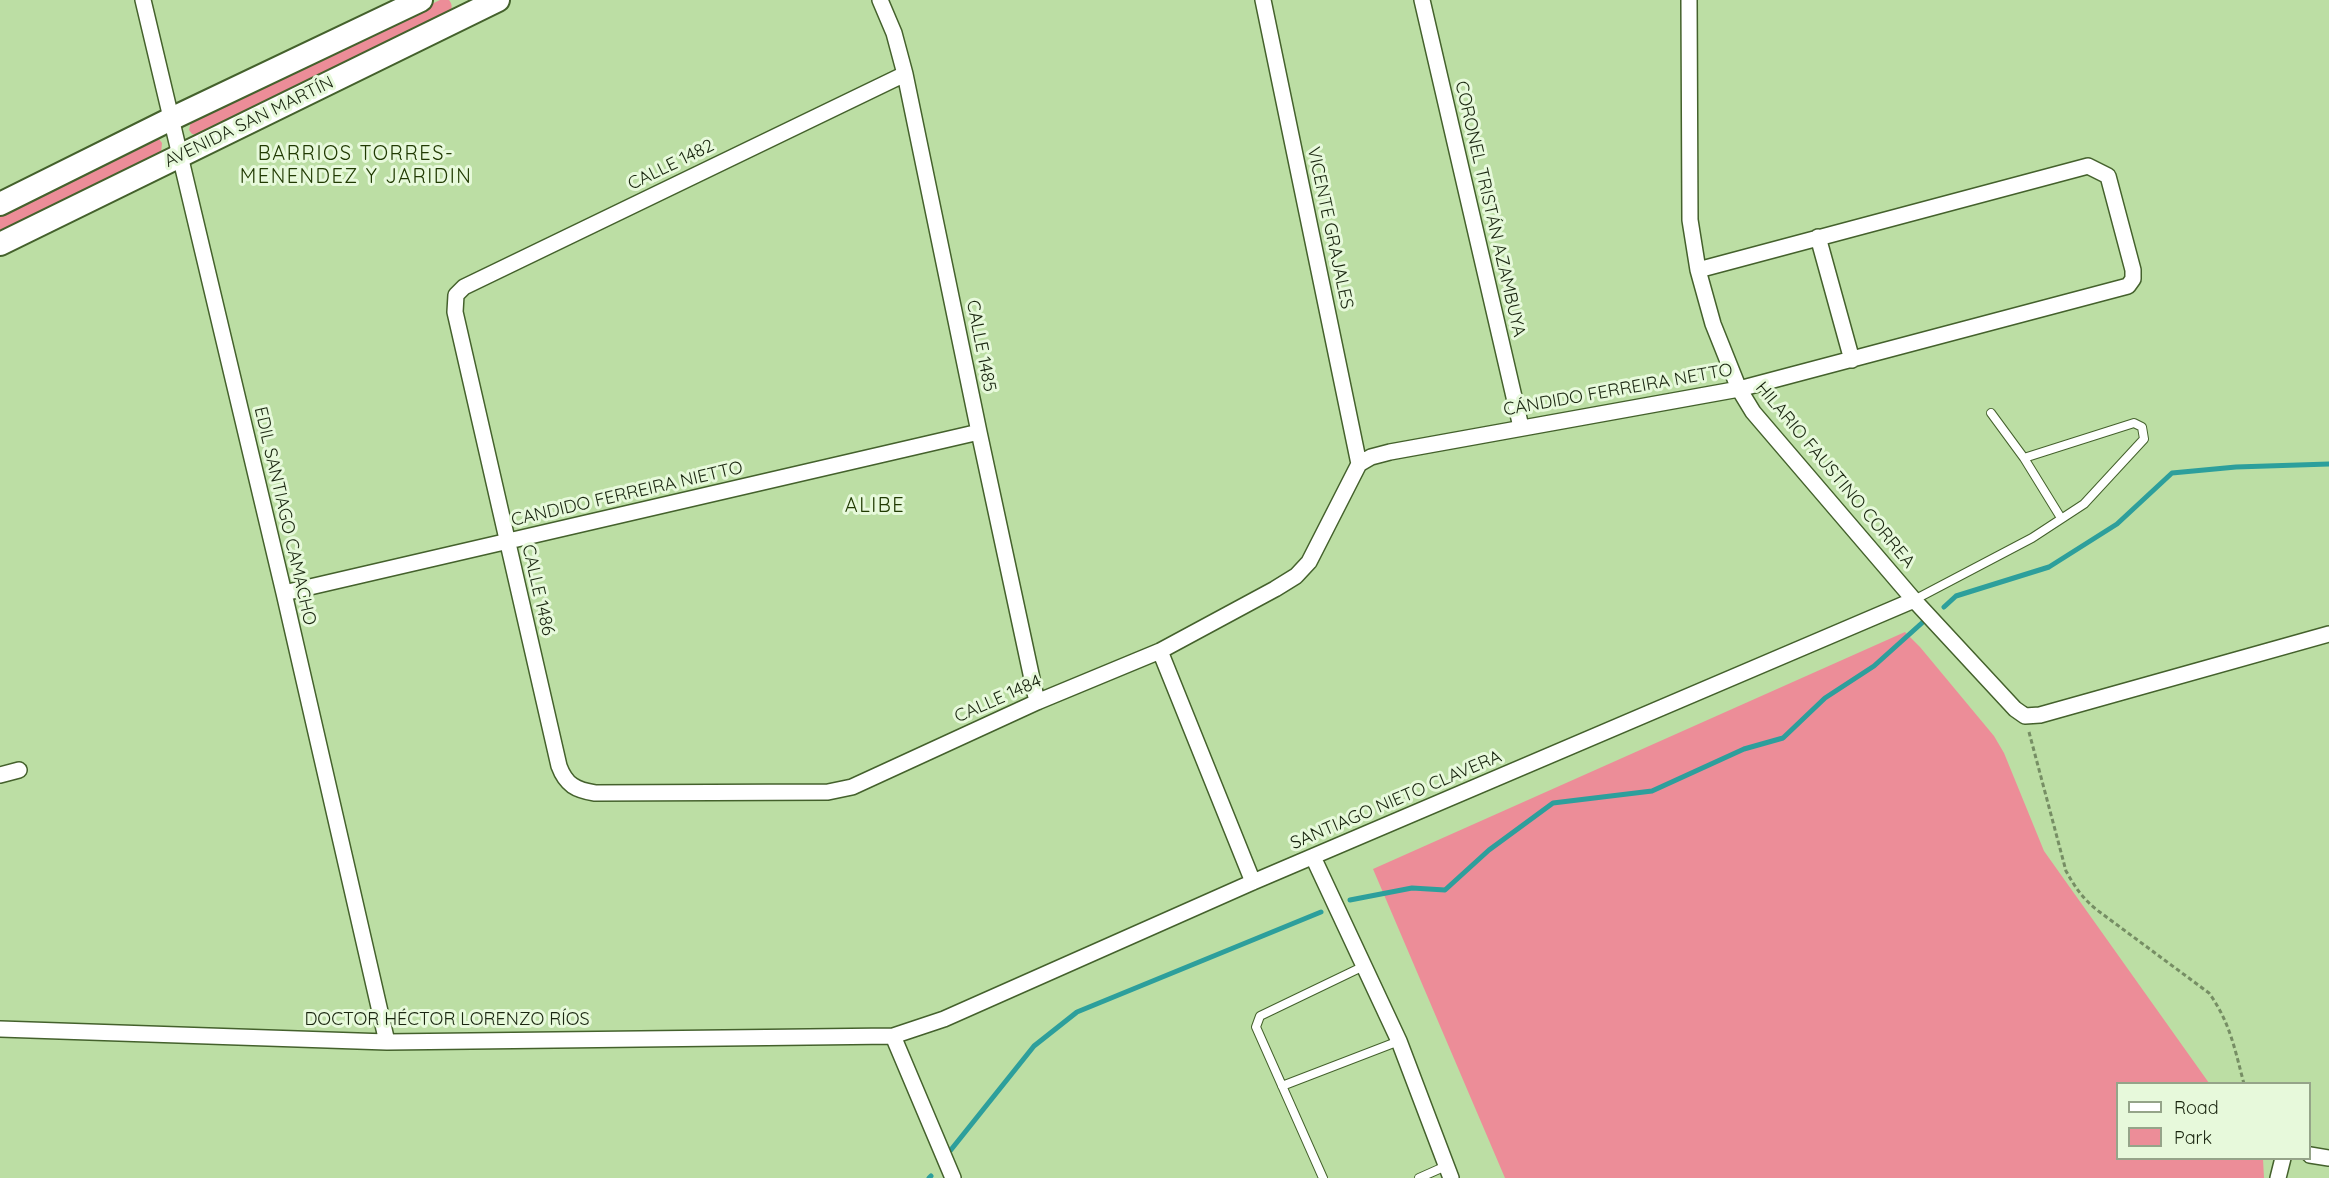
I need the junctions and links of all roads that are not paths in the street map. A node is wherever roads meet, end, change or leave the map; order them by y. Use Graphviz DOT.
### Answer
graph roads {
  1 [pos="143,0"];
  2 [pos="421,0"];
  3 [pos="498,0"];
  4 [pos="880,0"];
  5 [pos="1263,0"];
  6 [pos="1422,0"];
  7 [pos="1689,0"];
  8 [pos="469,6"];
  9 [pos="905,74"];
  10 [pos="171,119"];
  11 [pos="178,156"];
  12 [pos="0,204"];
  13 [pos="1818,237"];
  14 [pos="0,244"];
  15 [pos="1698,270"];
  16 [pos="456,295"];
  17 [pos="1852,360"];
  18 [pos="1739,389"];
  19 [pos="1991,413"];
  20 [pos="1521,427"];
  21 [pos="979,432"];
  22 [pos="2024,458"];
  23 [pos="1359,464"];
  24 [pos="2061,518"];
  25 [pos="507,542"];
  26 [pos="284,593"];
  27 [pos="1914,600"];
  28 [pos="2329,634"];
  29 [pos="1160,651"];
  30 [pos="1037,702"];
  31 [pos="19,770"];
  32 [pos="0,775"];
  33 [pos="571,786"];
  34 [pos="1313,857"];
  35 [pos="1253,882"];
  36 [pos="1364,966"];
  37 [pos="0,1029"];
  38 [pos="893,1036"];
  39 [pos="1399,1041"];
  40 [pos="387,1042"];
  41 [pos="1282,1086"];
  42 [pos="2311,1155"];
  43 [pos="2329,1158"];
  44 [pos="2282,1160"];
  45 [pos="1449,1172"];
  46 [pos="953,1178"];
  47 [pos="1323,1178"];
  48 [pos="1419,1178"];
  49 [pos="2278,1178"];
  1 -- 10 [label="street, EDIL SANTIAGO CAMACHO"];
  2 -- 10 [label="street, AVENIDA SAN MARTÍN"];
  3 -- 8 [label="street, AVENIDA SAN MARTÍN"];
  4 -- 9 [label="street, CALLE 1485"];
  5 -- 23 [label="street, VICENTE GRAJALES"];
  6 -- 20 [label="street, CORONEL TRISTÁN AZAMBUYA"];
  7 -- 15 [label="street, HILARIO FAUSTINO CORREA"];
  8 -- 11 [label="street, AVENIDA SAN MARTÍN"];
  9 -- 16 [label="street, CALLE 1482"];
  9 -- 21 [label="street, CALLE 1485"];
  10 -- 11 [label="street, EDIL SANTIAGO CAMACHO"];
  10 -- 12 [label="street, AVENIDA SAN MARTÍN"];
  11 -- 14 [label="street, AVENIDA SAN MARTÍN"];
  11 -- 26 [label="street, EDIL SANTIAGO CAMACHO"];
  13 -- 15 [label="street"];
  13 -- 17 [label="street"];
  13 -- 17 [label="street, CÁNDIDO FERREIRA NETTO"];
  15 -- 18 [label="street, HILARIO FAUSTINO CORREA"];
  16 -- 25 [label="street, CALLE 1486"];
  17 -- 18 [label="street, CÁNDIDO FERREIRA NETTO"];
  18 -- 20 [label="street, CÁNDIDO FERREIRA NETTO"];
  18 -- 27 [label="street, HILARIO FAUSTINO CORREA"];
  19 -- 22 [label="lane"];
  20 -- 23 [label="street, CÁNDIDO FERREIRA NETTO"];
  21 -- 25 [label="street, CANDIDO FERREIRA NIETTO"];
  21 -- 30 [label="street, CALLE 1485"];
  22 -- 24 [label="lane"];
  22 -- 24 [label="lane"];
  23 -- 29 [label="street, CALLE 1484"];
  24 -- 27 [label="lane"];
  25 -- 26 [label="street, CANDIDO FERREIRA NIETTO"];
  25 -- 33 [label="street, CALLE 1486"];
  26 -- 40 [label="street, EDIL SANTIAGO CAMACHO"];
  27 -- 28 [label="street, HILARIO FAUSTINO CORREA"];
  27 -- 34 [label="street, SANTIAGO NIETO CLAVERA"];
  29 -- 30 [label="street, CALLE 1484"];
  29 -- 35 [label="street"];
  30 -- 33 [label="street, CALLE 1484"];
  31 -- 32 [label="street"];
  34 -- 35 [label="street, SANTIAGO NIETO CLAVERA"];
  34 -- 36 [label="street"];
  35 -- 38 [label="street, SANTIAGO NIETO CLAVERA"];
  36 -- 39 [label="street"];
  36 -- 41 [label="lane"];
  37 -- 40 [label="street, DOCTOR HÉCTOR LORENZO RÍOS"];
  38 -- 40 [label="street, DOCTOR HÉCTOR LORENZO RÍOS"];
  38 -- 46 [label="street"];
  39 -- 41 [label="lane"];
  39 -- 45 [label="street"];
  41 -- 47 [label="lane"];
  42 -- 43 [label="street"];
  44 -- 49 [label="street"];
  45 -- 48 [label="lane"];
}
